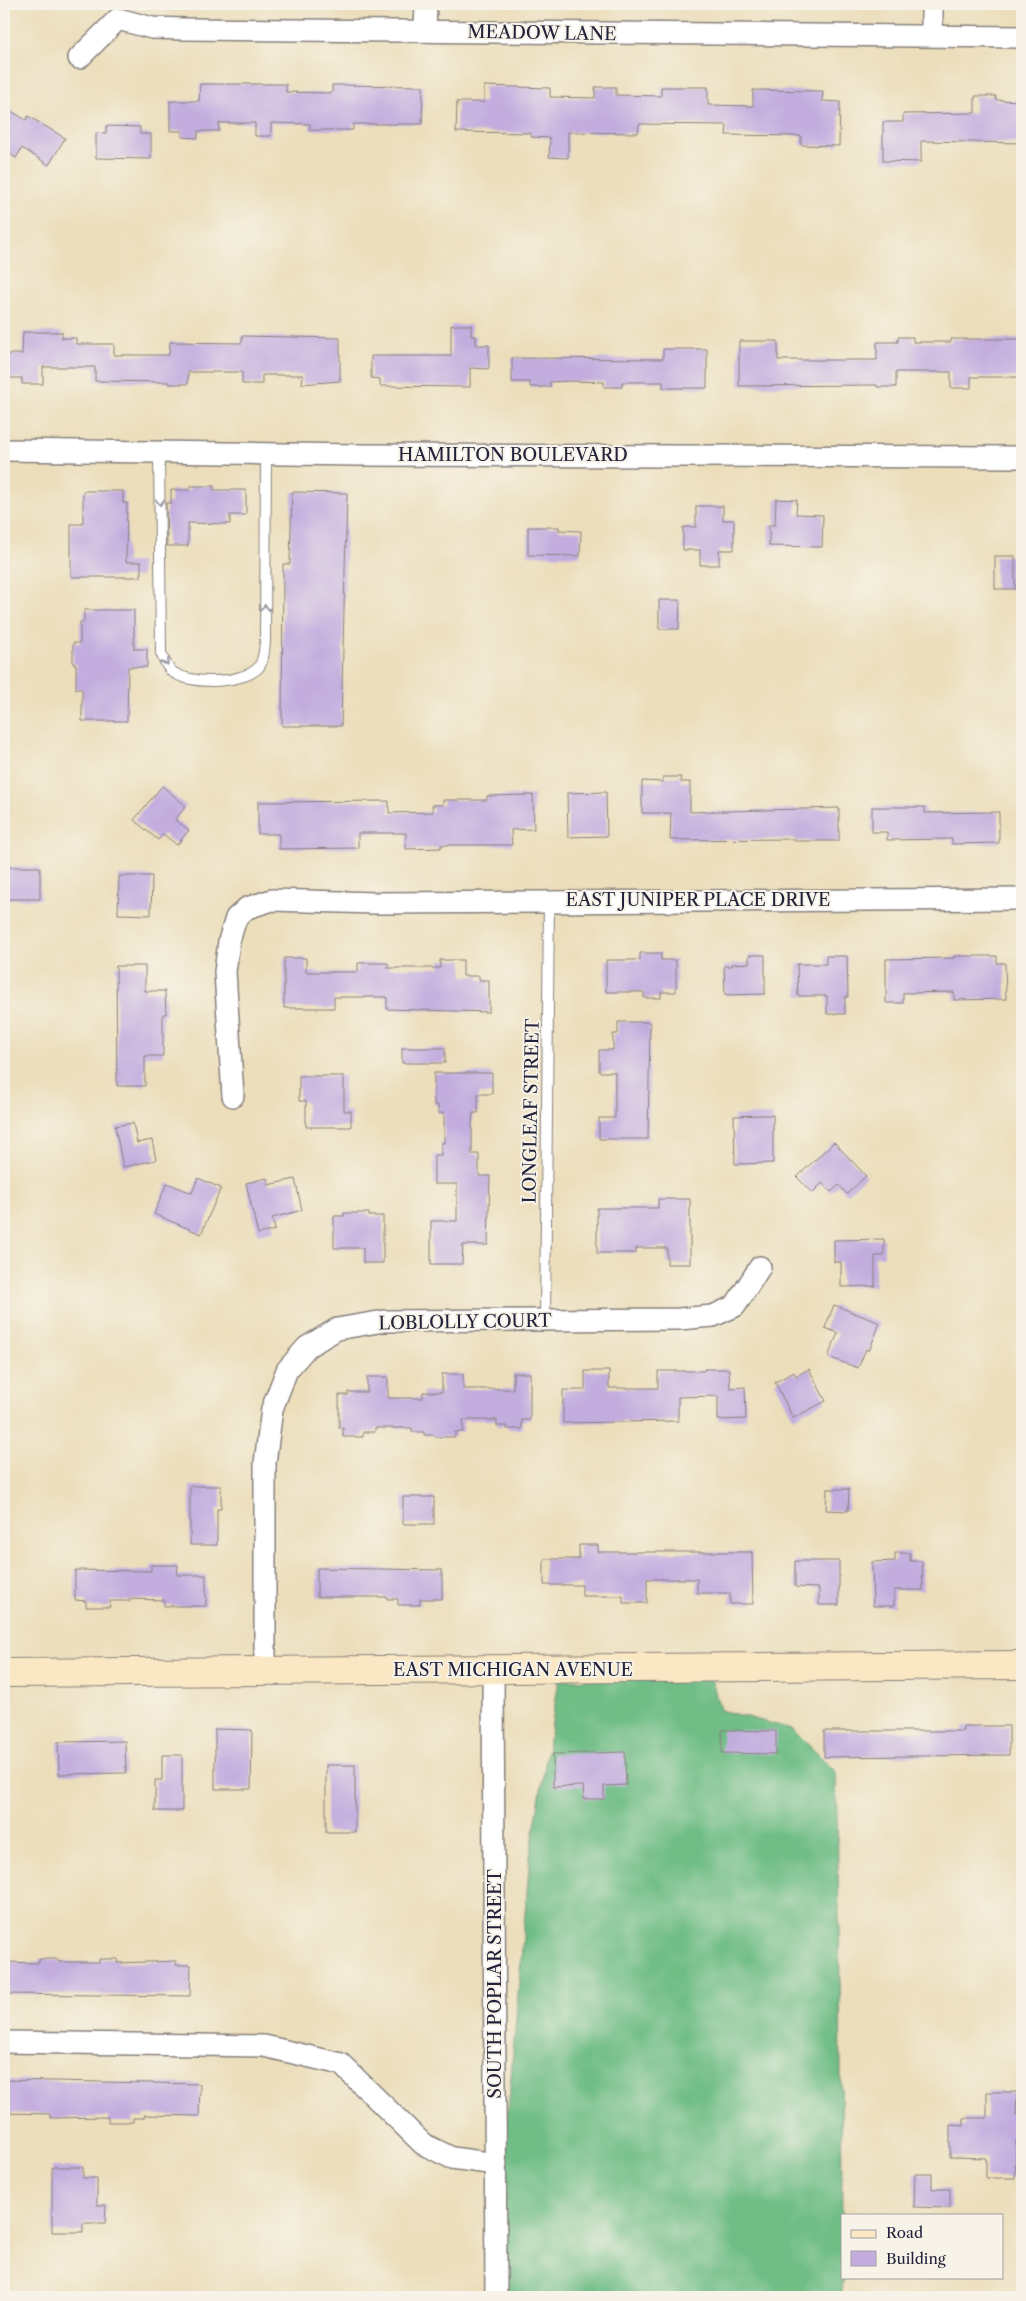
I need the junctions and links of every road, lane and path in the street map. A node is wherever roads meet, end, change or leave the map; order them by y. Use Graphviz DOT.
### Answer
graph roads {
  1 [pos="426,4"];
  2 [pos="932,4"];
  3 [pos="114,11"];
  4 [pos="425,31"];
  5 [pos="932,35"];
  6 [pos="1022,38"];
  7 [pos="79,58"];
  8 [pos="4,450"];
  9 [pos="159,453"];
  10 [pos="266,454"];
  11 [pos="1022,457"];
  12 [pos="1022,899"];
  13 [pos="549,902"];
  14 [pos="233,1096"];
  15 [pos="760,1267"];
  16 [pos="545,1320"];
  17 [pos="1022,1665"];
  18 [pos="493,1670"];
  19 [pos="265,1672"];
  20 [pos="4,1673"];
  21 [pos="4,2042"];
  22 [pos="496,2164"];
  23 [pos="496,2297"];
  1 -- 4 [label="street"];
  2 -- 5 [label="street"];
  3 -- 4 [label="street, MEADOW LANE"];
  3 -- 7 [label="street, MEADOW LANE"];
  4 -- 5 [label="street, MEADOW LANE"];
  5 -- 6 [label="street, MEADOW LANE"];
  8 -- 9 [label="street, HAMILTON BOULEVARD"];
  9 -- 10 [label="street, HAMILTON BOULEVARD"];
  9 -- 10 [label="lane, one-way"];
  10 -- 11 [label="street, HAMILTON BOULEVARD"];
  12 -- 13 [label="street, EAST JUNIPER PLACE DRIVE"];
  13 -- 14 [label="street, EAST JUNIPER PLACE DRIVE"];
  13 -- 16 [label="lane, LONGLEAF STREET"];
  15 -- 16 [label="street, LOBLOLLY COURT"];
  16 -- 19 [label="street, LOBLOLLY COURT"];
  17 -- 18 [label="street, EAST MICHIGAN AVENUE"];
  18 -- 19 [label="street, EAST MICHIGAN AVENUE"];
  18 -- 22 [label="street, SOUTH POPLAR STREET"];
  19 -- 20 [label="street, EAST MICHIGAN AVENUE"];
  21 -- 22 [label="street"];
  22 -- 23 [label="street, SOUTH POPLAR STREET"];
}
